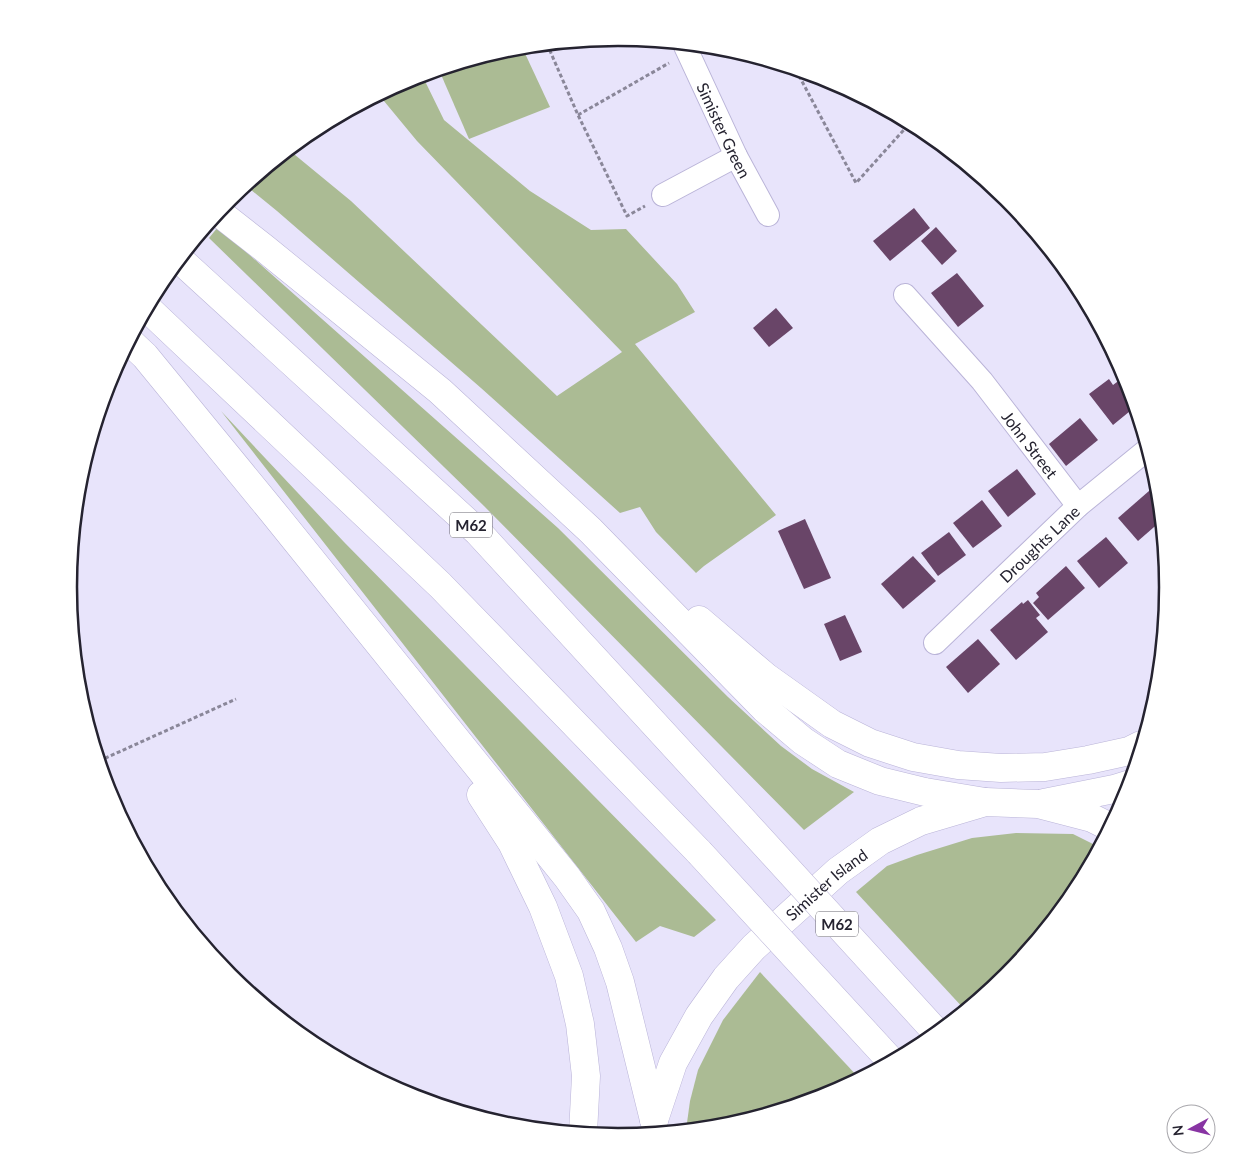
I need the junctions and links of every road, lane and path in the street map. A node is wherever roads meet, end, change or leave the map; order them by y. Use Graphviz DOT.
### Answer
graph roads {
  1 [pos="682,50"];
  2 [pos="550,51"];
  3 [pos="687,51"];
  4 [pos="800,78"];
  5 [pos="578,115"];
  6 [pos="905,129"];
  7 [pos="736,156"];
  8 [pos="663,195"];
  9 [pos="768,215"];
  10 [pos="224,217"];
  11 [pos="185,264"];
  12 [pos="905,294"];
  13 [pos="152,313"];
  14 [pos="134,346"];
  15 [pos="1142,455"];
  16 [pos="1078,506"];
  17 [pos="590,530"];
  18 [pos="935,644"];
  19 [pos="411,683"];
  20 [pos="236,699"];
  21 [pos="1134,749"];
  22 [pos="105,758"];
  23 [pos="1121,787"];
  24 [pos="985,802"];
  25 [pos="1038,804"];
  26 [pos="1104,824"];
  27 [pos="932,1027"];
  28 [pos="886,1056"];
  29 [pos="654,1126"];
  30 [pos="583,1127"];
  1 -- 5 [label="path"];
  2 -- 5 [label="path"];
  3 -- 7 [label="street, Simister Green"];
  4 -- 6 [label="path"];
  5 -- 8 [label="path"];
  7 -- 8 [label="street"];
  7 -- 9 [label="street, Simister Green"];
  10 -- 17 [label="highway"];
  11 -- 27 [label="highway, M62, bridge"];
  12 -- 16 [label="street, John Street"];
  13 -- 28 [label="highway, bridge"];
  14 -- 19 [label="highway"];
  15 -- 16 [label="street, Droughts Lane"];
  16 -- 18 [label="street, Droughts Lane"];
  17 -- 21 [label="highway"];
  17 -- 24 [label="highway"];
  19 -- 29 [label="highway"];
  19 -- 30 [label="highway"];
  20 -- 22 [label="path"];
  23 -- 25 [label="highway"];
  24 -- 25 [label="highway, Simister Island"];
  24 -- 29 [label="highway, Simister Island"];
  25 -- 26 [label="highway, Simister Island"];
}
